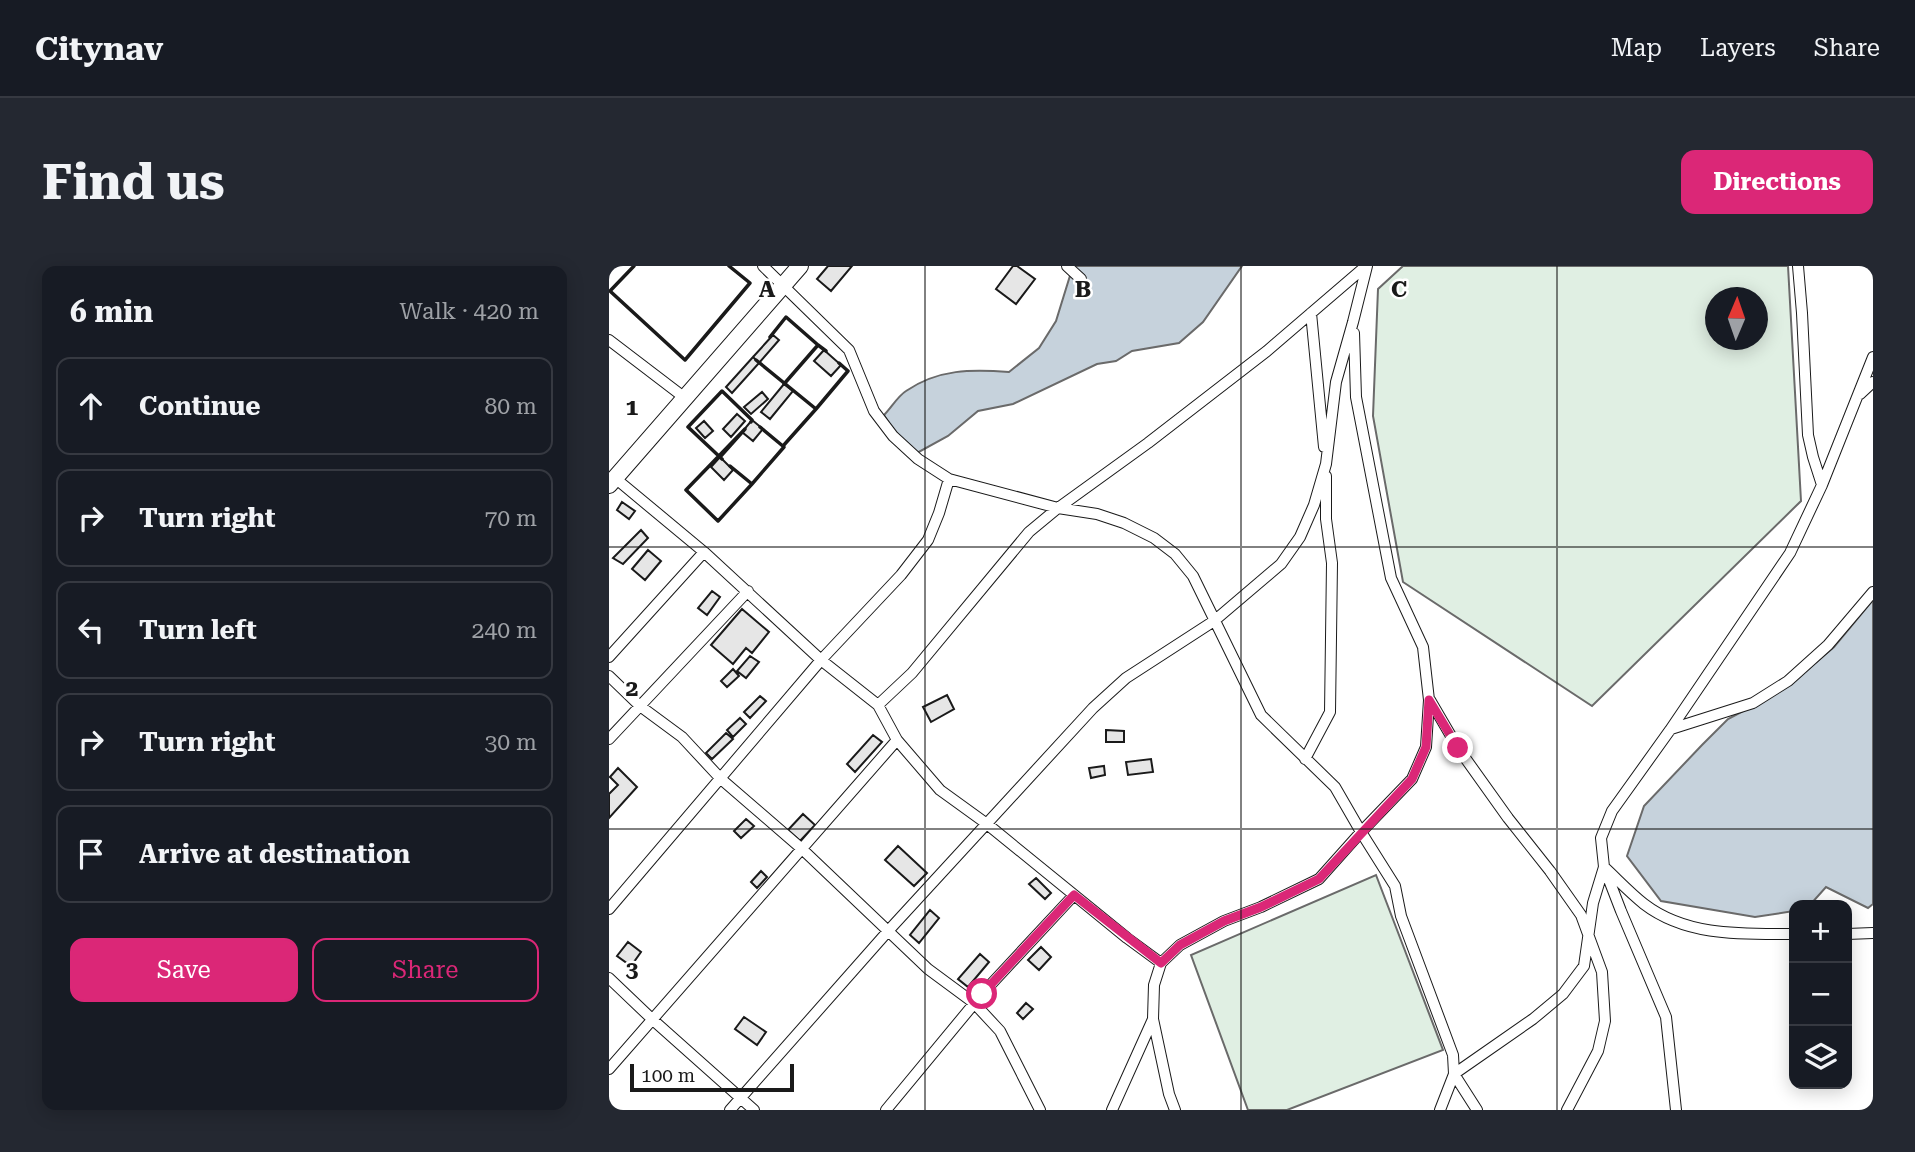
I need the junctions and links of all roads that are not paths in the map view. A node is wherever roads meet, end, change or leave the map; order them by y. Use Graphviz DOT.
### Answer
graph roads {
  1 [pos="764,266"];
  2 [pos="800,266"];
  3 [pos="1067,266"];
  4 [pos="1366,266"];
  5 [pos="1798,266"];
  6 [pos="1081,279"];
  7 [pos="783,285"];
  8 [pos="1311,313"];
  9 [pos="1353,322"];
  10 [pos="609,340"];
  11 [pos="1873,357"];
  12 [pos="1873,382"];
  13 [pos="1857,396"];
  14 [pos="685,398"];
  15 [pos="1326,464"];
  16 [pos="949,479"];
  17 [pos="612,481"];
  18 [pos="1822,485"];
  19 [pos="1058,508"];
  20 [pos="704,552"];
  21 [pos="748,591"];
  22 [pos="1873,592"];
  23 [pos="1214,621"];
  24 [pos="609,657"];
  25 [pos="821,660"];
  26 [pos="609,676"];
  27 [pos="1429,700"];
  28 [pos="878,705"];
  29 [pos="640,706"];
  30 [pos="1670,730"];
  31 [pos="609,739"];
  32 [pos="897,740"];
  33 [pos="1305,759"];
  34 [pos="721,779"];
  35 [pos="987,824"];
  36 [pos="1361,832"];
  37 [pos="801,849"];
  38 [pos="1604,867"];
  39 [pos="1074,895"];
  40 [pos="609,909"];
  41 [pos="889,930"];
  42 [pos="1873,933"];
  43 [pos="1789,934"];
  44 [pos="1852,934"];
  45 [pos="1588,936"];
  46 [pos="1161,963"];
  47 [pos="609,978"];
  48 [pos="974,1003"];
  49 [pos="1153,1018"];
  50 [pos="653,1020"];
  51 [pos="609,1069"];
  52 [pos="1454,1074"];
  53 [pos="740,1099"];
  54 [pos="730,1110"];
  55 [pos="754,1110"];
  56 [pos="886,1110"];
  57 [pos="1040,1110"];
  58 [pos="1112,1110"];
  59 [pos="1175,1110"];
  60 [pos="1440,1110"];
  61 [pos="1477,1110"];
  62 [pos="1567,1110"];
  63 [pos="1676,1110"];
  1 -- 7 [label="street"];
  2 -- 7 [label="main road"];
  3 -- 6 [label="street"];
  4 -- 8 [label="street"];
  4 -- 9 [label="street"];
  5 -- 18 [label="street"];
  7 -- 14 [label="main road"];
  7 -- 16 [label="street"];
  8 -- 15 [label="street"];
  8 -- 19 [label="street"];
  9 -- 15 [label="street"];
  9 -- 27 [label="street"];
  10 -- 14 [label="street"];
  11 -- 13 [label="street"];
  12 -- 13 [label="street"];
  13 -- 18 [label="street"];
  14 -- 17 [label="main road"];
  15 -- 23 [label="street"];
  15 -- 33 [label="street"];
  16 -- 19 [label="street"];
  16 -- 25 [label="street"];
  17 -- 20 [label="street"];
  18 -- 30 [label="street"];
  19 -- 23 [label="street"];
  19 -- 28 [label="street"];
  20 -- 21 [label="street"];
  20 -- 24 [label="street"];
  21 -- 25 [label="street"];
  21 -- 29 [label="street"];
  22 -- 30 [label="street"];
  23 -- 33 [label="street"];
  23 -- 35 [label="street"];
  25 -- 28 [label="street"];
  25 -- 34 [label="street"];
  26 -- 29 [label="street"];
  27 -- 36 [label="street"];
  27 -- 45 [label="street"];
  28 -- 32 [label="street"];
  29 -- 31 [label="street"];
  29 -- 34 [label="street"];
  30 -- 38 [label="street"];
  32 -- 35 [label="street"];
  32 -- 37 [label="street"];
  33 -- 36 [label="street"];
  34 -- 37 [label="street"];
  34 -- 40 [label="street"];
  35 -- 39 [label="street"];
  35 -- 41 [label="street"];
  36 -- 46 [label="street"];
  36 -- 52 [label="street"];
  37 -- 41 [label="street"];
  37 -- 50 [label="street"];
  38 -- 43 [label="street"];
  38 -- 45 [label="street"];
  38 -- 63 [label="street"];
  39 -- 46 [label="street"];
  39 -- 48 [label="street"];
  41 -- 48 [label="street"];
  41 -- 53 [label="street"];
  42 -- 44 [label="street"];
  45 -- 52 [label="street"];
  45 -- 62 [label="street"];
  46 -- 49 [label="street"];
  47 -- 50 [label="street"];
  48 -- 56 [label="street"];
  48 -- 57 [label="street"];
  49 -- 58 [label="street"];
  49 -- 59 [label="street"];
  50 -- 51 [label="street"];
  50 -- 53 [label="street"];
  52 -- 60 [label="street"];
  52 -- 61 [label="street"];
  53 -- 54 [label="street"];
  53 -- 55 [label="street"];
}
